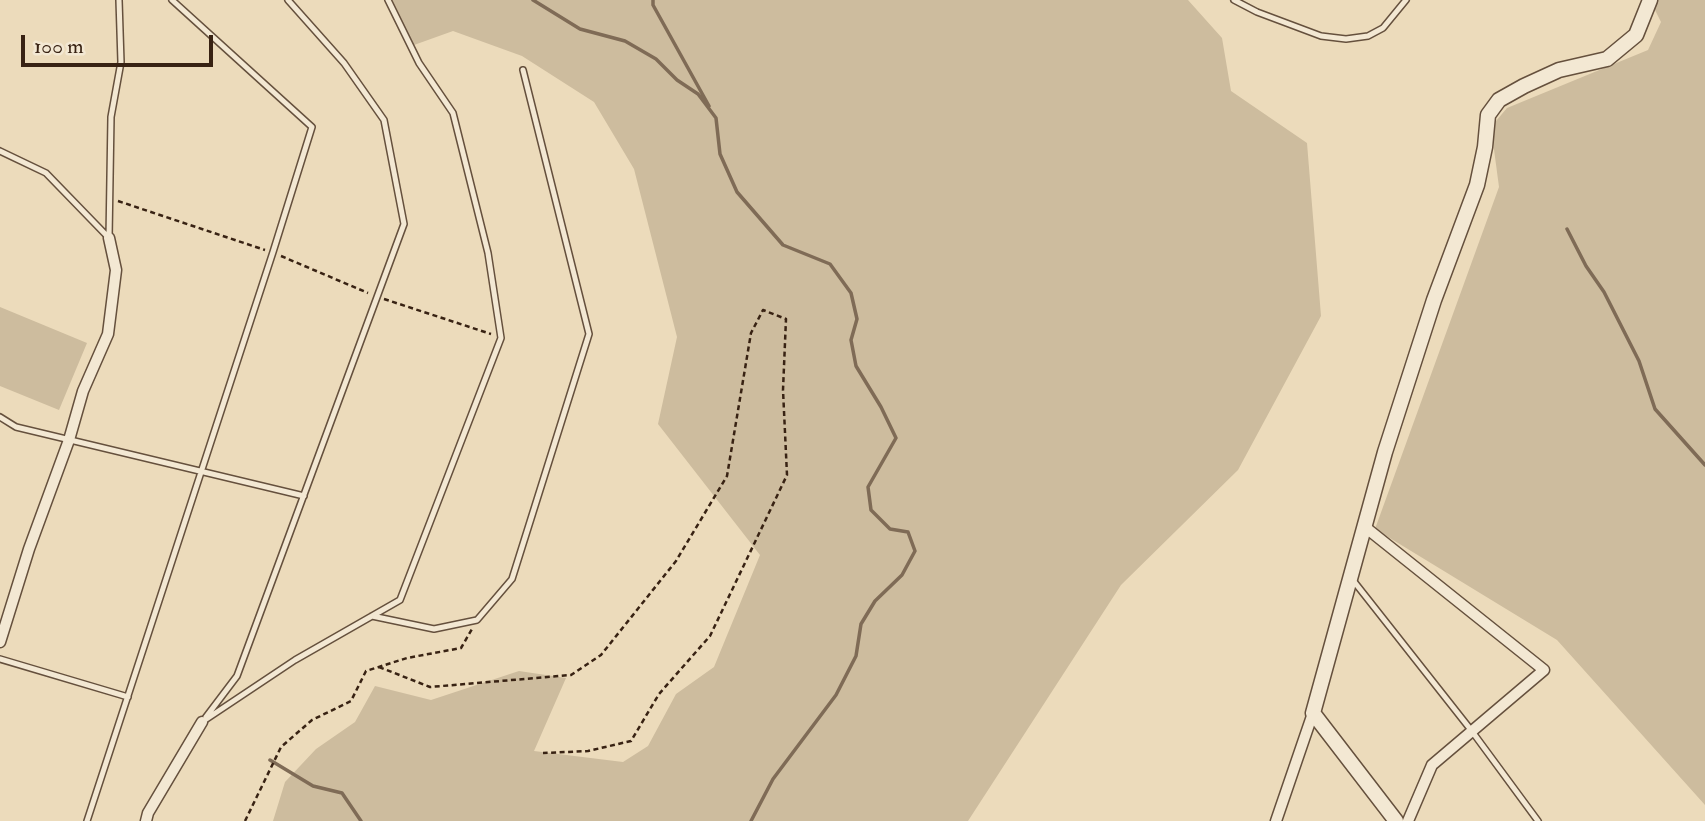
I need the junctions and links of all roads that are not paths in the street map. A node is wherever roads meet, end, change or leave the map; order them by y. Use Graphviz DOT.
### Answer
graph roads {
  1 [pos="119,0"];
  2 [pos="173,0"];
  3 [pos="288,0"];
  4 [pos="388,0"];
  5 [pos="1234,0"];
  6 [pos="1406,0"];
  7 [pos="1650,0"];
  8 [pos="523,70"];
  9 [pos="0,150"];
  10 [pos="109,238"];
  11 [pos="0,417"];
  12 [pos="69,440"];
  13 [pos="202,471"];
  14 [pos="304,496"];
  15 [pos="1365,527"];
  16 [pos="1351,578"];
  17 [pos="372,616"];
  18 [pos="0,642"];
  19 [pos="0,659"];
  20 [pos="128,697"];
  21 [pos="1313,713"];
  22 [pos="202,722"];
  23 [pos="1471,730"];
  24 [pos="87,821"];
  25 [pos="146,821"];
  26 [pos="1276,821"];
  27 [pos="1396,821"];
  28 [pos="1408,821"];
  29 [pos="1538,821"];
  1 -- 10 [label="lane"];
  2 -- 13 [label="lane"];
  3 -- 14 [label="lane"];
  4 -- 17 [label="lane"];
  5 -- 6 [label="lane"];
  7 -- 15 [label="street"];
  8 -- 17 [label="lane"];
  9 -- 10 [label="lane"];
  10 -- 12 [label="street"];
  11 -- 12 [label="lane"];
  12 -- 13 [label="lane"];
  12 -- 18 [label="street"];
  13 -- 14 [label="lane"];
  13 -- 20 [label="lane"];
  14 -- 22 [label="lane"];
  15 -- 16 [label="street"];
  15 -- 23 [label="street"];
  16 -- 21 [label="street"];
  16 -- 23 [label="lane"];
  17 -- 22 [label="lane"];
  19 -- 20 [label="lane"];
  20 -- 24 [label="lane"];
  21 -- 26 [label="street"];
  21 -- 27 [label="street"];
  22 -- 25 [label="street"];
  23 -- 28 [label="street"];
  23 -- 29 [label="lane"];
}
